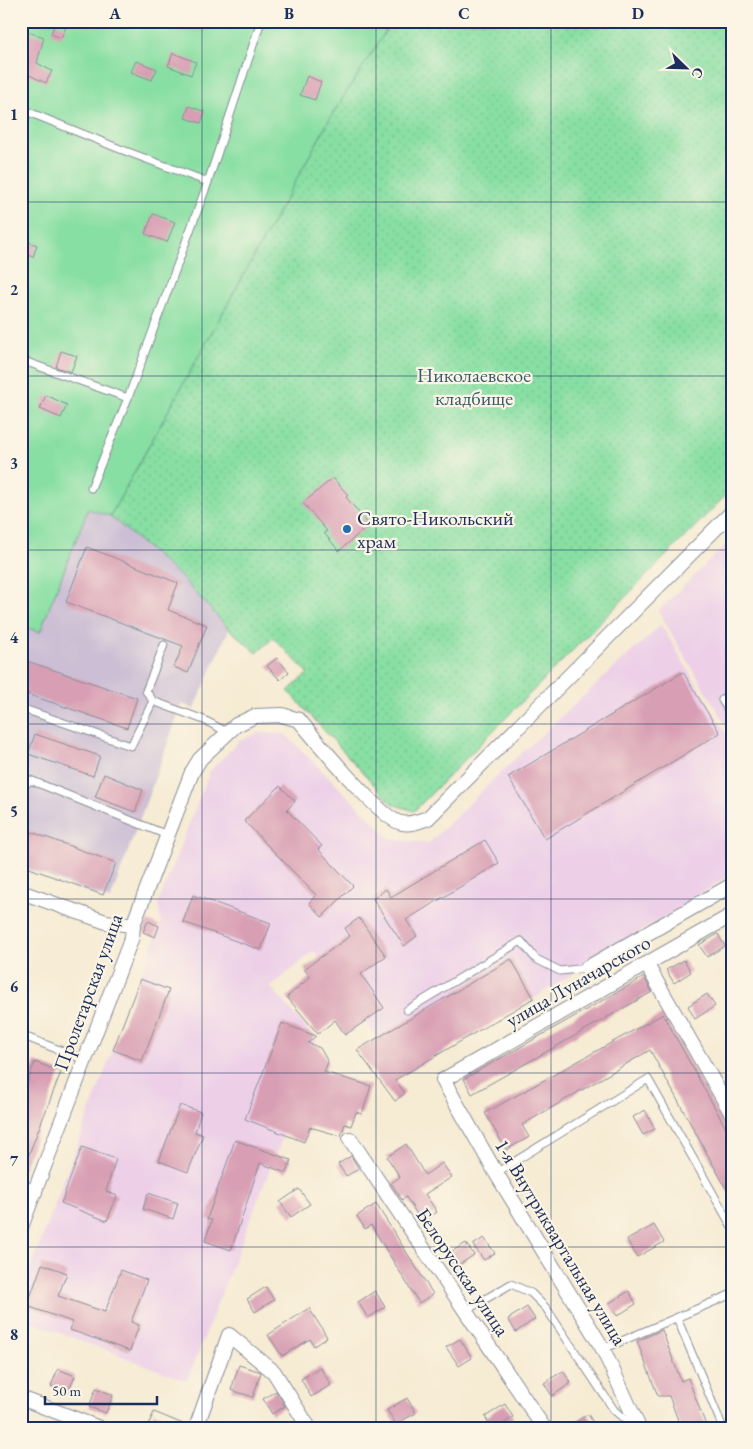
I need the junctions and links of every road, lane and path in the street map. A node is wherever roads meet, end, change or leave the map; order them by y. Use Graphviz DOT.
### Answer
graph roads {
  1 [pos="261,21"];
  2 [pos="21,109"];
  3 [pos="208,182"];
  4 [pos="21,360"];
  5 [pos="128,398"];
  6 [pos="91,488"];
  7 [pos="732,512"];
  8 [pos="164,645"];
  9 [pos="732,690"];
  10 [pos="153,701"];
  11 [pos="21,708"];
  12 [pos="732,716"];
  13 [pos="227,732"];
  14 [pos="21,790"];
  15 [pos="167,835"];
  16 [pos="732,885"];
  17 [pos="21,892"];
  18 [pos="732,915"];
  19 [pos="133,925"];
  20 [pos="646,965"];
  21 [pos="587,968"];
  22 [pos="407,1010"];
  23 [pos="21,1035"];
  24 [pos="85,1060"];
  25 [pos="443,1080"];
  26 [pos="732,1114"];
  27 [pos="350,1139"];
  28 [pos="496,1173"];
  29 [pos="21,1188"];
  30 [pos="35,1192"];
  31 [pos="21,1227"];
  32 [pos="732,1227"];
  33 [pos="732,1294"];
  34 [pos="465,1311"];
  35 [pos="677,1318"];
  36 [pos="603,1349"];
  37 [pos="21,1398"];
  38 [pos="99,1428"];
  39 [pos="196,1428"];
  40 [pos="309,1428"];
  41 [pos="544,1428"];
  42 [pos="634,1428"];
  43 [pos="639,1428"];
  44 [pos="723,1428"];
  1 -- 3 [label="lane"];
  2 -- 3 [label="lane"];
  3 -- 5 [label="lane"];
  4 -- 5 [label="lane"];
  5 -- 6 [label="lane"];
  7 -- 13 [label="street, Пролетарская улица"];
  8 -- 10 [label="lane"];
  9 -- 12 [label="lane"];
  10 -- 11 [label="lane"];
  10 -- 13 [label="lane"];
  13 -- 15 [label="street, Пролетарская улица"];
  14 -- 15 [label="lane"];
  15 -- 19 [label="street, Пролетарская улица"];
  16 -- 21 [label="street, улица Луначарского"];
  17 -- 19 [label="street"];
  18 -- 20 [label="street, улица Луначарского"];
  19 -- 24 [label="street, Пролетарская улица"];
  20 -- 25 [label="street, улица Луначарского"];
  20 -- 26 [label="street"];
  21 -- 22 [label="lane"];
  23 -- 24 [label="lane"];
  24 -- 30 [label="street, Пролетарская улица"];
  25 -- 28 [label="street, 1-я Внутриквартальная улица"];
  27 -- 34 [label="street, Белорусская улица"];
  28 -- 32 [label="lane"];
  28 -- 36 [label="street, 1-я Внутриквартальная улица"];
  29 -- 30 [label="street"];
  30 -- 31 [label="street, Пролетарская улица"];
  33 -- 35 [label="lane"];
  34 -- 41 [label="street, Белорусская улица"];
  34 -- 42 [label="lane"];
  35 -- 36 [label="lane"];
  35 -- 44 [label="lane"];
  36 -- 43 [label="street, 1-я Внутриквартальная улица"];
  37 -- 38 [label="street"];
  39 -- 40 [label="street"];
}
